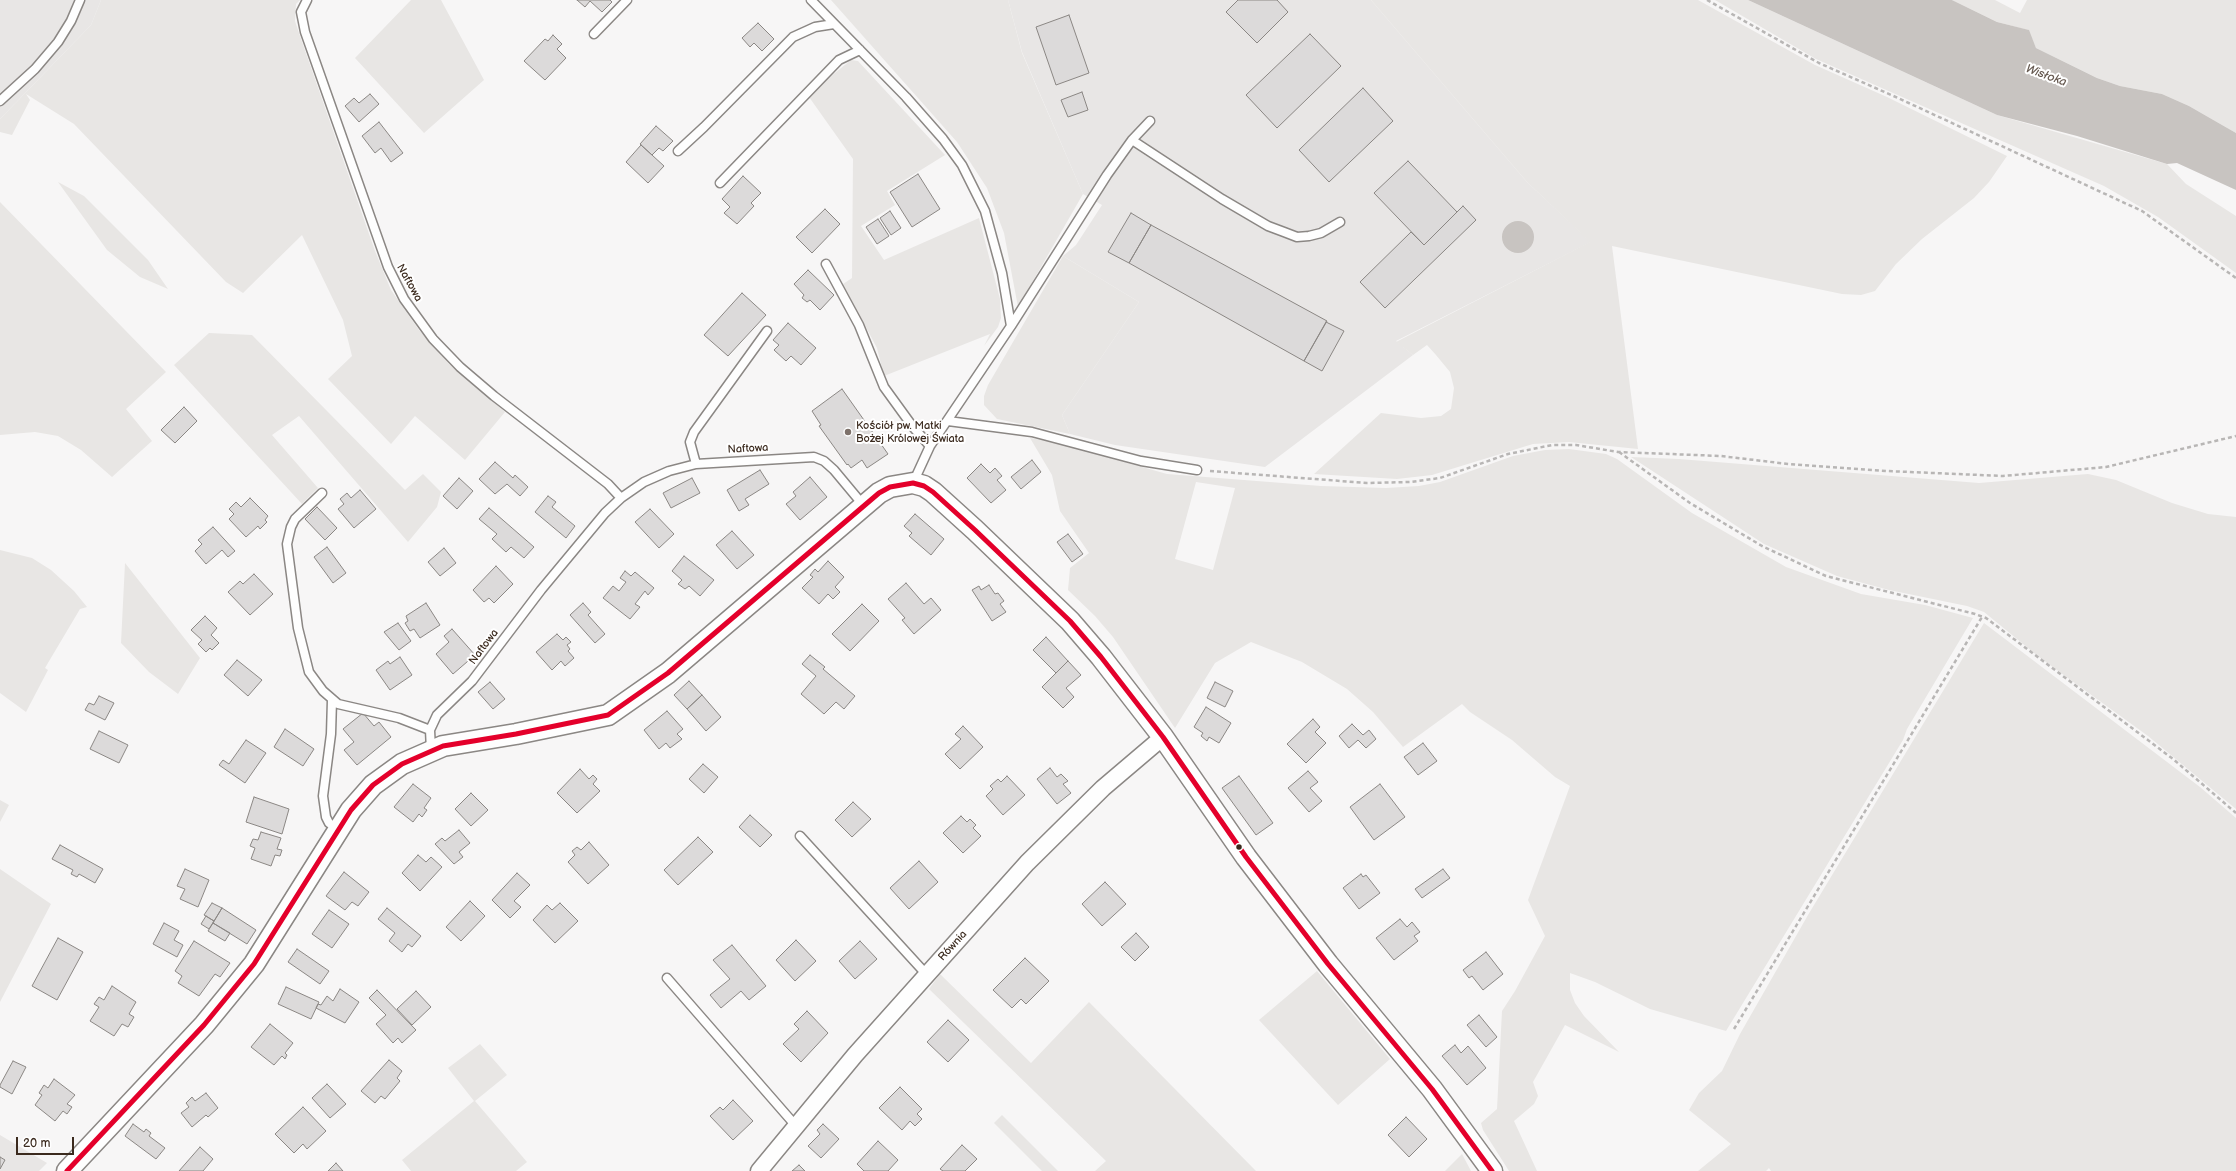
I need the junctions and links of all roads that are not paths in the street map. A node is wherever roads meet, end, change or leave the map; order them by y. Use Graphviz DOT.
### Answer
graph roads {
  1 [pos="80,0"];
  2 [pos="307,0"];
  3 [pos="627,0"];
  4 [pos="811,0"];
  5 [pos="834,24"];
  6 [pos="594,34"];
  7 [pos="860,50"];
  8 [pos="0,101"];
  9 [pos="1150,121"];
  10 [pos="1132,140"];
  11 [pos="678,151"];
  12 [pos="720,183"];
  13 [pos="1340,222"];
  14 [pos="826,264"];
  15 [pos="1011,326"];
  16 [pos="766,331"];
  17 [pos="948,421"];
  18 [pos="930,446"];
  19 [pos="696,464"];
  20 [pos="1197,470"];
  21 [pos="913,483"];
  22 [pos="322,493"];
  23 [pos="621,498"];
  24 [pos="864,506"];
  25 [pos="332,700"];
  26 [pos="430,730"];
  27 [pos="1163,737"];
  28 [pos="431,750"];
  29 [pos="339,830"];
  30 [pos="800,836"];
  31 [pos="927,975"];
  32 [pos="667,978"];
  33 [pos="796,1126"];
  34 [pos="67,1171"];
  35 [pos="759,1171"];
  36 [pos="1492,1171"];
  1 -- 8 [label="lane"];
  2 -- 23 [label="lane, Naftowa"];
  3 -- 6 [label="lane"];
  4 -- 5 [label="lane"];
  5 -- 7 [label="lane"];
  5 -- 11 [label="lane"];
  7 -- 12 [label="lane"];
  7 -- 15 [label="lane"];
  9 -- 10 [label="lane"];
  10 -- 13 [label="lane"];
  10 -- 15 [label="lane"];
  14 -- 18 [label="lane"];
  15 -- 17 [label="lane"];
  16 -- 19 [label="lane"];
  17 -- 18 [label="lane"];
  17 -- 20 [label="lane"];
  18 -- 21 [label="lane"];
  19 -- 23 [label="lane, Naftowa"];
  19 -- 24 [label="lane, Naftowa"];
  21 -- 24 [label="street"];
  21 -- 27 [label="street"];
  22 -- 25 [label="lane"];
  23 -- 26 [label="lane, Naftowa"];
  24 -- 28 [label="street"];
  25 -- 26 [label="lane"];
  25 -- 29 [label="lane"];
  26 -- 28 [label="lane"];
  27 -- 31 [label="street, Równia"];
  27 -- 36 [label="street"];
  28 -- 29 [label="street"];
  29 -- 34 [label="street"];
  30 -- 31 [label="lane"];
  31 -- 33 [label="street, Równia"];
  32 -- 33 [label="lane"];
  33 -- 35 [label="street, Równia"];
}
